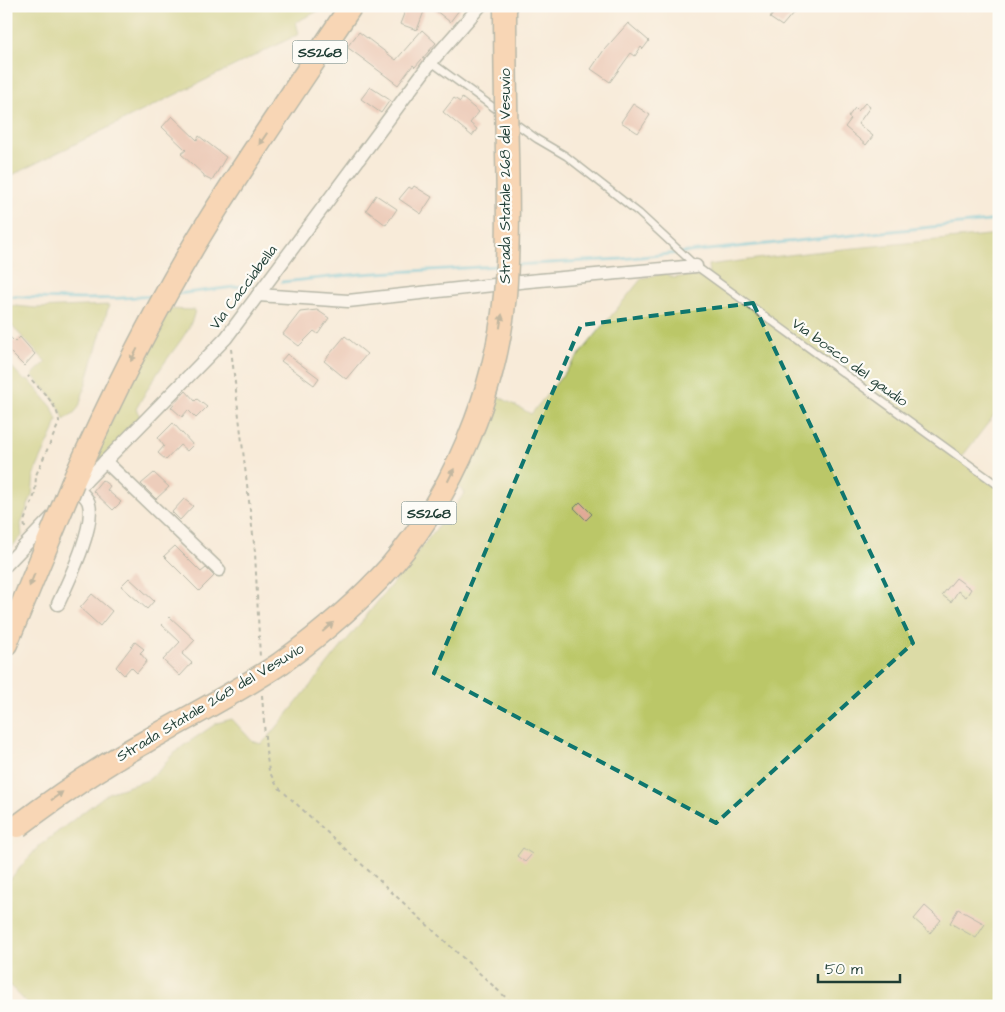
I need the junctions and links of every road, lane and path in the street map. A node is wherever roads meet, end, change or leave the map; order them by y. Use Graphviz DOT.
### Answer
graph roads {
  1 [pos="351,6"];
  2 [pos="480,6"];
  3 [pos="505,6"];
  4 [pos="431,62"];
  5 [pos="692,261"];
  6 [pos="258,295"];
  7 [pos="229,334"];
  8 [pos="28,376"];
  9 [pos="105,461"];
  10 [pos="76,485"];
  11 [pos="999,486"];
  12 [pos="41,538"];
  13 [pos="6,565"];
  14 [pos="219,570"];
  15 [pos="58,604"];
  16 [pos="6,644"];
  17 [pos="260,663"];
  18 [pos="261,688"];
  19 [pos="12,831"];
  20 [pos="515,1006"];
  1 -- 10 [label="highway, SS268, one-way"];
  2 -- 4 [label="street, Via Cacciabella"];
  19 -- 3 [label="highway, Strada Statale 268 del Vesuvio / SS268, one-way, bridge"];
  4 -- 5 [label="lane, Via bosco del gaudio"];
  4 -- 6 [label="street, Via Cacciabella"];
  5 -- 6 [label="street"];
  5 -- 11 [label="lane, Via bosco del gaudio"];
  6 -- 7 [label="street, Via Cacciabella"];
  7 -- 9 [label="street, Via Cacciabella"];
  7 -- 17 [label="path"];
  8 -- 12 [label="path"];
  9 -- 10 [label="street, Via Cacciabella"];
  9 -- 14 [label="street"];
  10 -- 12 [label="highway, SS268, bridge"];
  10 -- 15 [label="street"];
  12 -- 13 [label="street"];
  12 -- 16 [label="highway, SS268, one-way"];
  18 -- 20 [label="path"];
}
